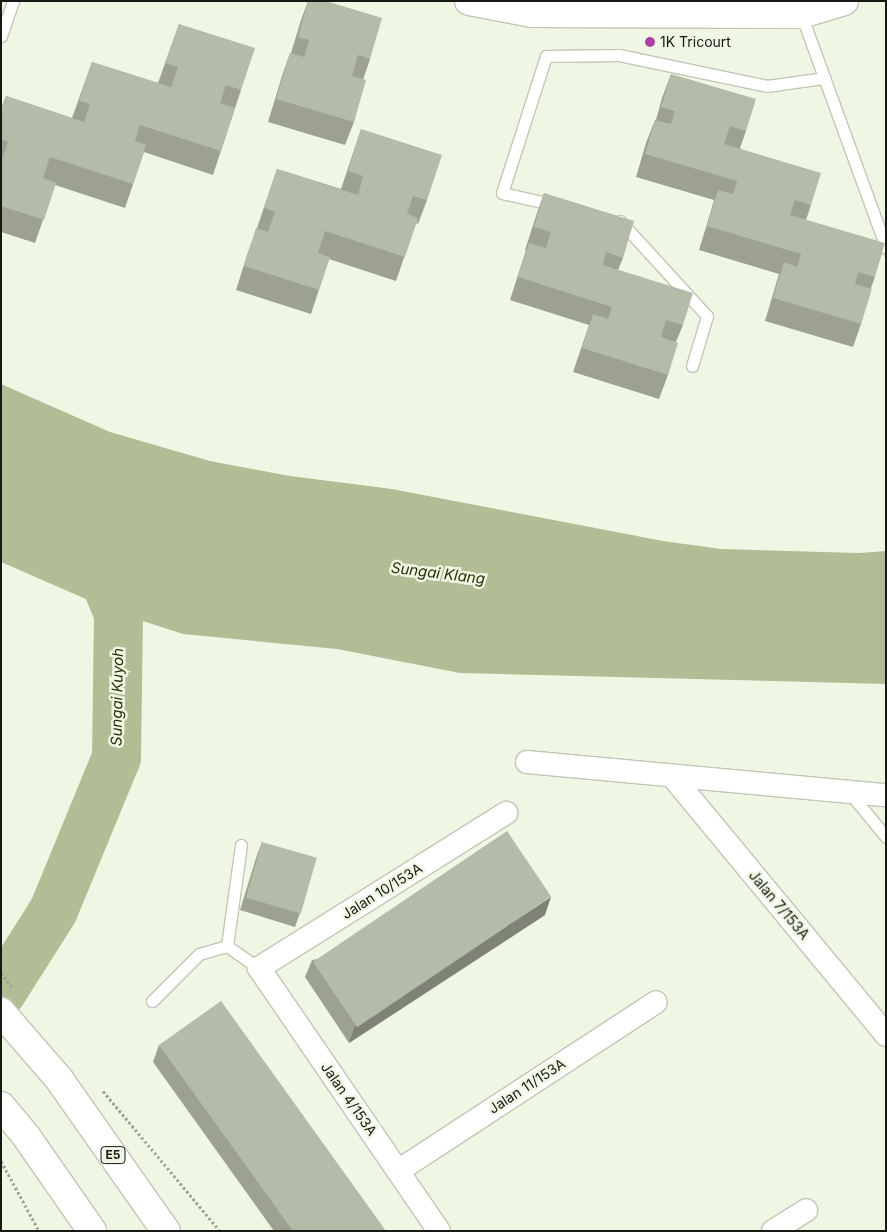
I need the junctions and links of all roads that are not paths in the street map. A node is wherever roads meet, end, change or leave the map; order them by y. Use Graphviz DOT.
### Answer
graph roads {
  1 [pos="13,1"];
  2 [pos="469,1"];
  3 [pos="844,1"];
  4 [pos="801,14"];
  5 [pos="1,36"];
  6 [pos="824,78"];
  7 [pos="567,208"];
  8 [pos="613,219"];
  9 [pos="886,248"];
  10 [pos="692,366"];
  11 [pos="527,762"];
  12 [pos="672,776"];
  13 [pos="849,792"];
  14 [pos="886,795"];
  15 [pos="506,813"];
  16 [pos="886,837"];
  17 [pos="241,845"];
  18 [pos="227,946"];
  19 [pos="259,968"];
  20 [pos="152,1001"];
  21 [pos="656,1002"];
  22 [pos="1,1012"];
  23 [pos="886,1035"];
  24 [pos="1,1106"];
  25 [pos="398,1171"];
  26 [pos="806,1210"];
  27 [pos="92,1231"];
  28 [pos="166,1231"];
  29 [pos="439,1231"];
  30 [pos="774,1231"];
  1 -- 5 [label="lane"];
  2 -- 4 [label="main road"];
  3 -- 4 [label="main road"];
  4 -- 6 [label="lane"];
  6 -- 7 [label="lane"];
  6 -- 9 [label="lane"];
  8 -- 10 [label="lane"];
  11 -- 12 [label="street"];
  12 -- 13 [label="street"];
  12 -- 23 [label="street, Jalan 7/153A"];
  13 -- 14 [label="street"];
  13 -- 16 [label="lane"];
  15 -- 19 [label="street, Jalan 10/153A"];
  17 -- 18 [label="lane"];
  18 -- 19 [label="lane"];
  18 -- 20 [label="lane"];
  19 -- 25 [label="street, Jalan 4/153A"];
  21 -- 25 [label="street, Jalan 11/153A"];
  22 -- 28 [label="main road, E5"];
  24 -- 27 [label="main road"];
  25 -- 29 [label="street, Jalan 4/153A"];
  26 -- 30 [label="street"];
}
